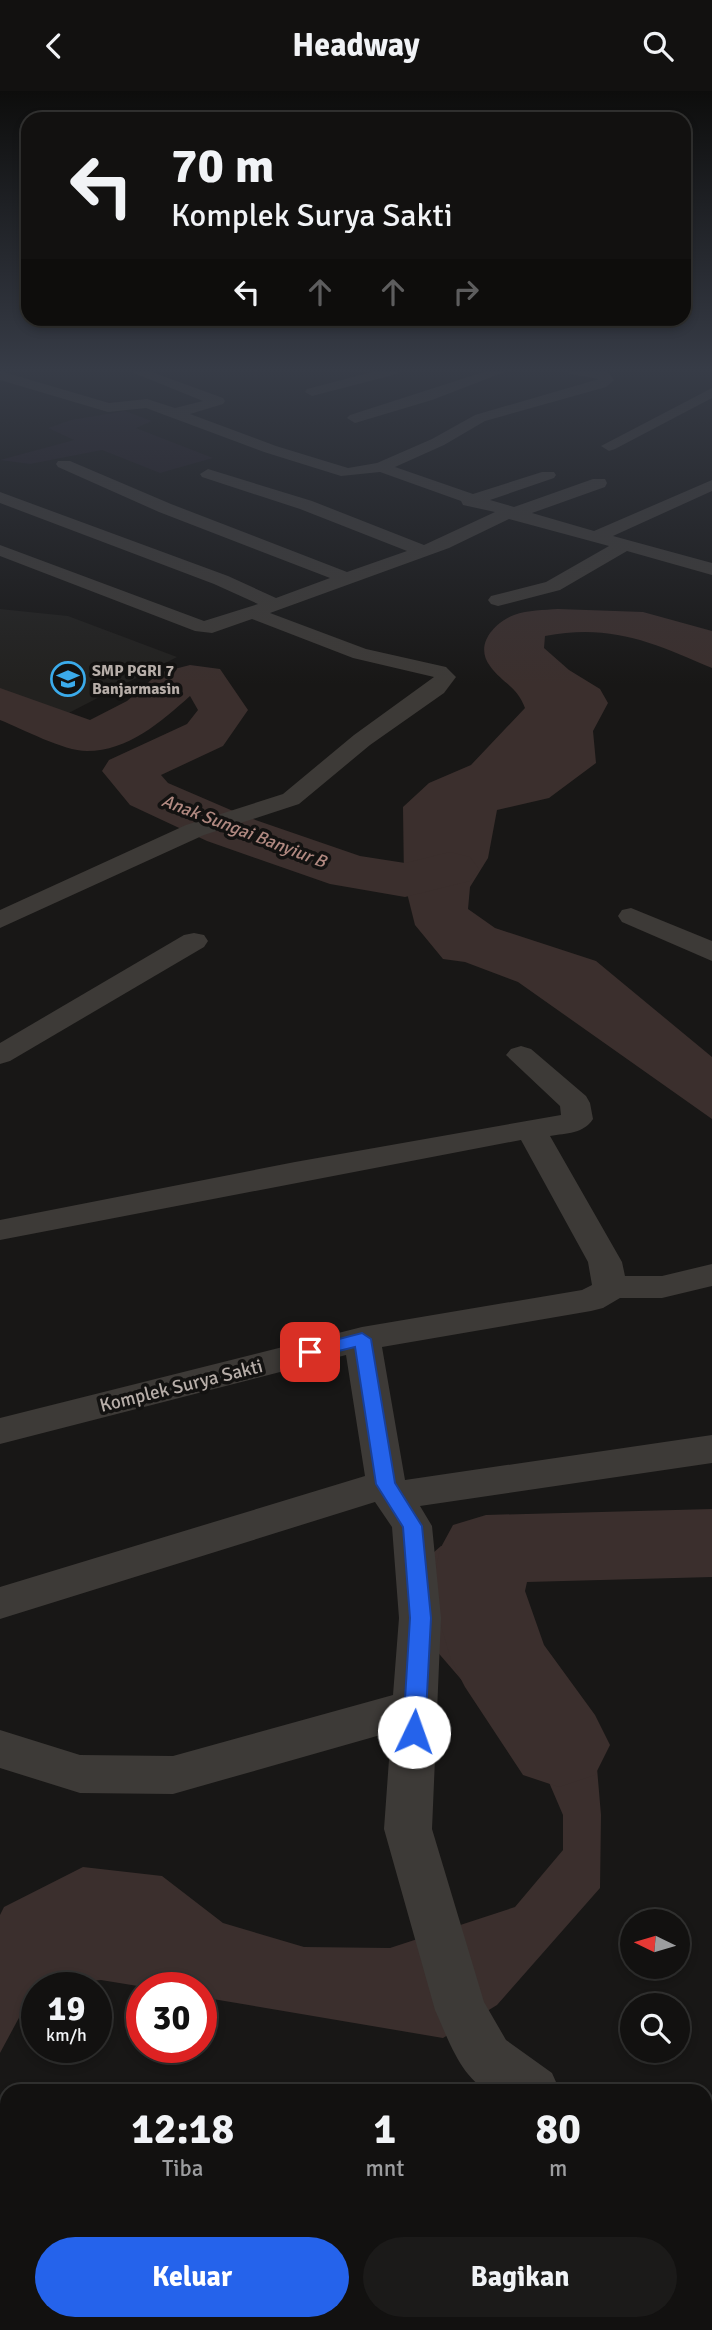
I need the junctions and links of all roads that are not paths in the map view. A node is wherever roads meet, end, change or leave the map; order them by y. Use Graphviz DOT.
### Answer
graph roads {
  1 [pos="90,475"];
  2 [pos="218,475"];
  3 [pos="403,475"];
  4 [pos="547,475"];
  5 [pos="599,483"];
  6 [pos="712,485"];
  7 [pos="0,497"];
  8 [pos="470,501"];
  9 [pos="510,513"];
  10 [pos="78,525"];
  11 [pos="52,532"];
  12 [pos="597,536"];
  13 [pos="26,540"];
  14 [pos="625,544"];
  15 [pos="0,548"];
  16 [pos="423,551"];
  17 [pos="712,569"];
  18 [pos="343,577"];
  19 [pos="498,600"];
  20 [pos="274,604"];
  21 [pos="251,612"];
  22 [pos="631,916"];
  23 [pos="0,920"];
  24 [pos="194,941"];
  25 [pos="712,953"];
  26 [pos="0,1055"];
  27 [pos="521,1055"];
  28 [pos="531,1129"];
  29 [pos="0,1230"];
  30 [pos="712,1275"];
  31 [pos="610,1285"];
  32 [pos="362,1339"];
  33 [pos="0,1431"];
  34 [pos="712,1449"];
  35 [pos="389,1490"];
  36 [pos="0,1602"];
  37 [pos="415,1707"];
  38 [pos="0,1749"];
  39 [pos="523,2084"];
  1 -- 18 [label="street"];
  2 -- 16 [label="street"];
  3 -- 8 [label="street"];
  4 -- 8 [label="street"];
  5 -- 9 [label="street"];
  6 -- 12 [label="street"];
  7 -- 10 [label="street"];
  8 -- 9 [label="street"];
  9 -- 12 [label="street"];
  9 -- 16 [label="street"];
  10 -- 11 [label="street"];
  10 -- 20 [label="street"];
  12 -- 14 [label="street"];
  13 -- 15 [label="street"];
  14 -- 17 [label="street"];
  14 -- 19 [label="street"];
  15 -- 21 [label="street"];
  16 -- 18 [label="street"];
  18 -- 20 [label="street"];
  20 -- 21 [label="street"];
  21 -- 23 [label="street"];
  22 -- 25 [label="street"];
  24 -- 26 [label="street"];
  27 -- 28 [label="street"];
  28 -- 29 [label="street"];
  28 -- 31 [label="street"];
  30 -- 31 [label="street"];
  31 -- 32 [label="street, Komplek Surya Sakti"];
  32 -- 33 [label="street, Komplek Surya Sakti"];
  32 -- 35 [label="street"];
  34 -- 35 [label="street"];
  35 -- 36 [label="street"];
  35 -- 37 [label="street"];
  37 -- 38 [label="street"];
  37 -- 39 [label="street"];
}
